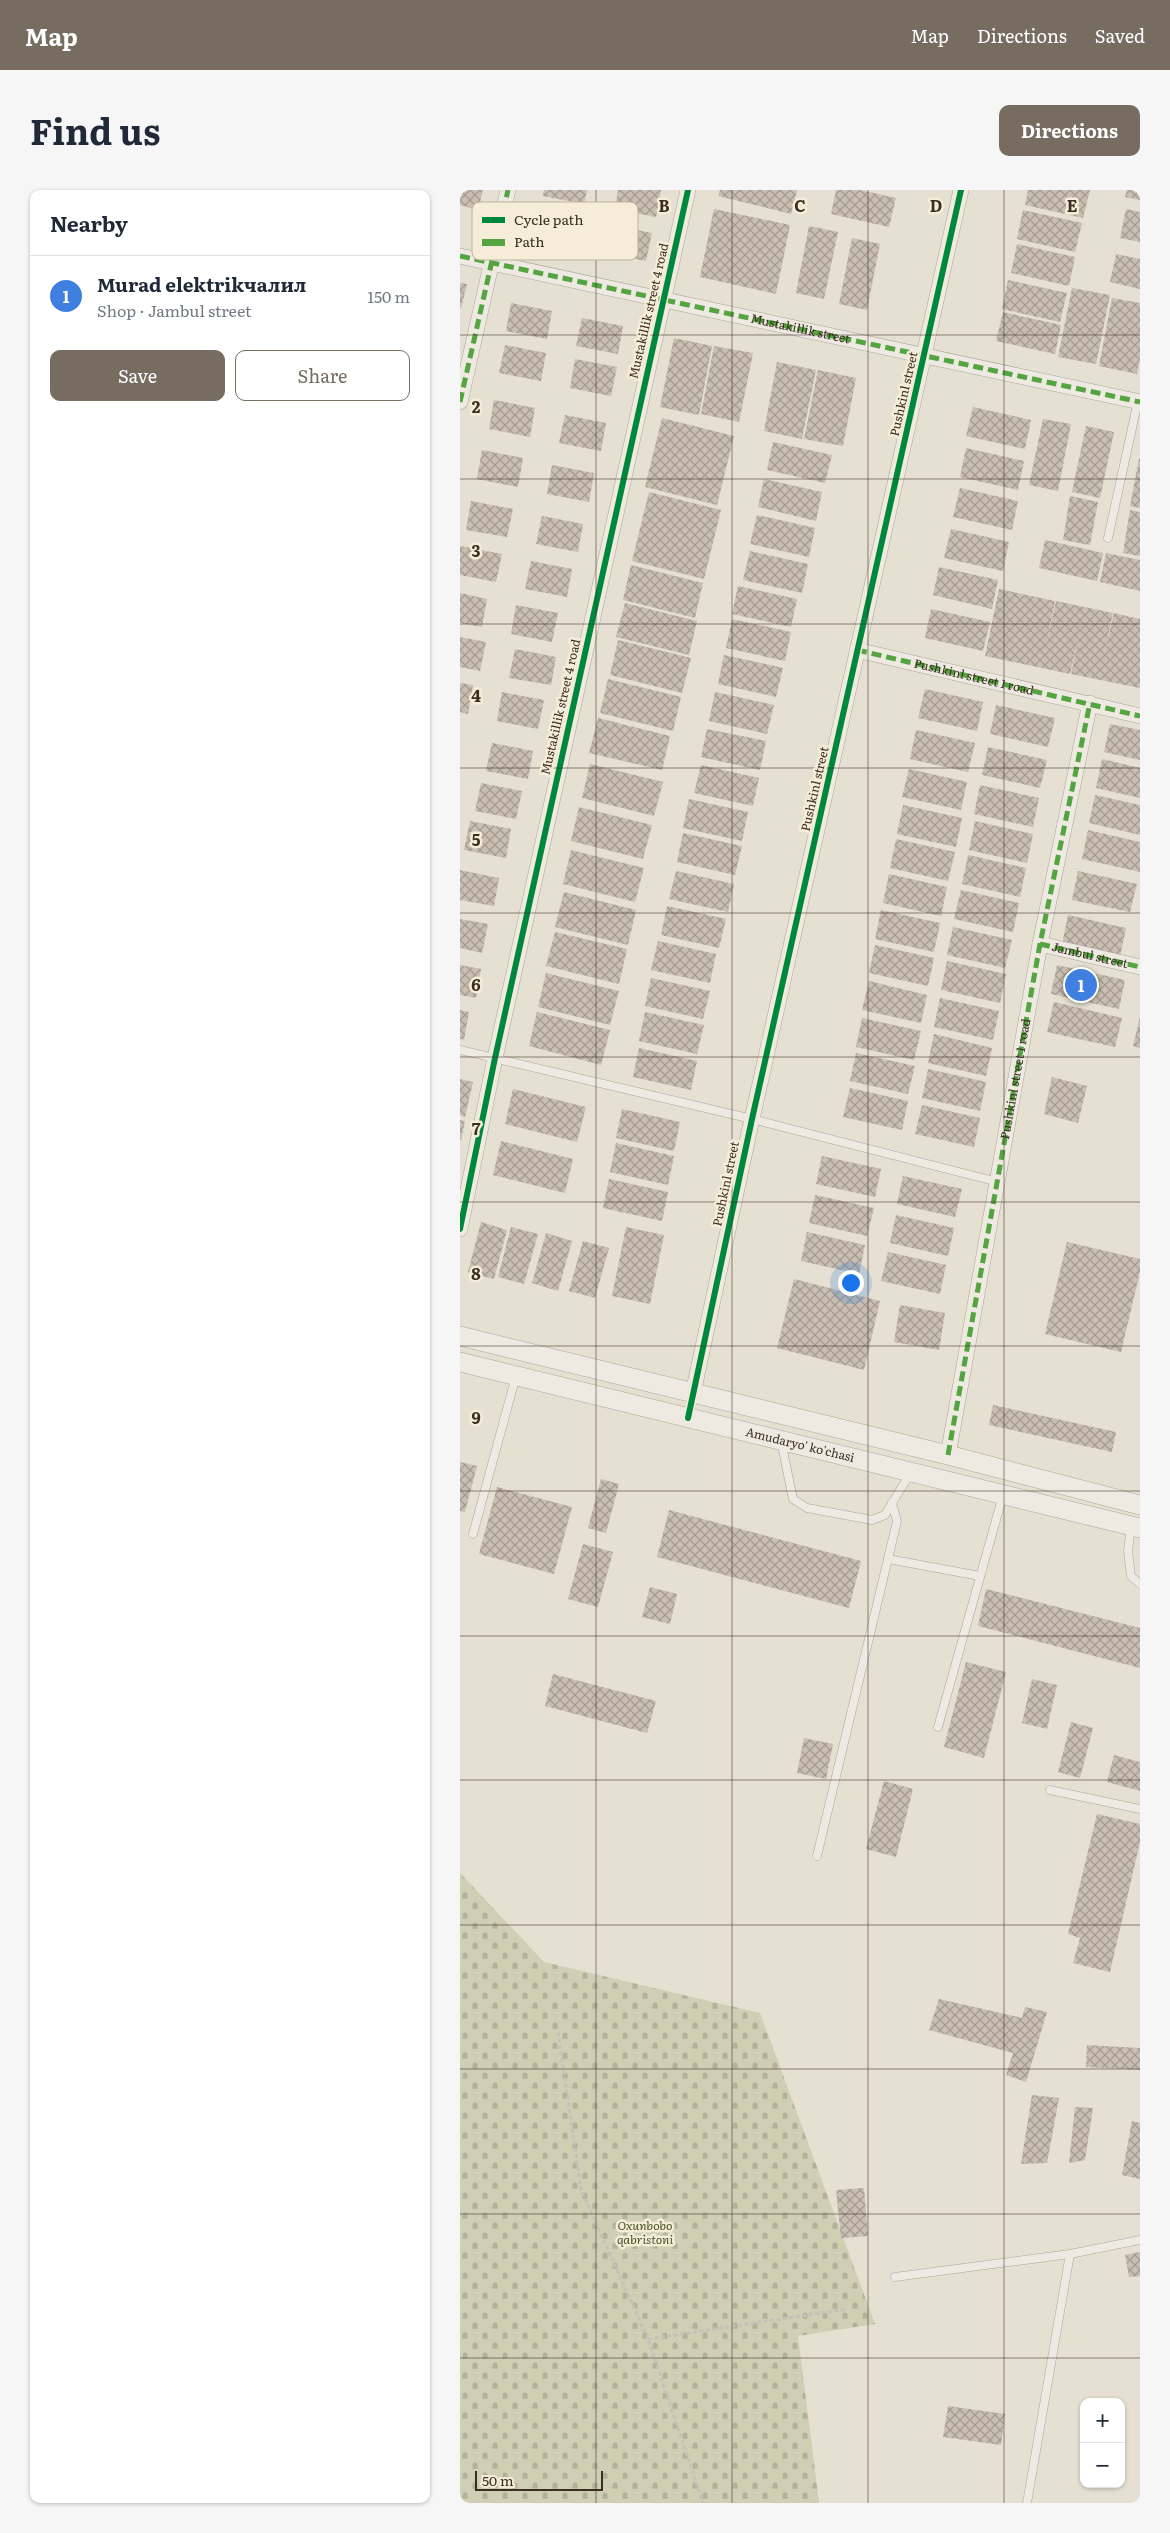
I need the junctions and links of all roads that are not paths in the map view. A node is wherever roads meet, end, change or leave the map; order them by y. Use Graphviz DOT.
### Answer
graph roads {
  1 [pos="688,190"];
  2 [pos="961,190"];
  3 [pos="478,260"];
  4 [pos="493,260"];
  5 [pos="492,263"];
  6 [pos="663,299"];
  7 [pos="924,355"];
  8 [pos="460,402"];
  9 [pos="1139,402"];
  10 [pos="1108,538"];
  11 [pos="857,650"];
  12 [pos="1090,703"];
  13 [pos="1140,716"];
  14 [pos="1040,944"];
  15 [pos="1140,967"];
  16 [pos="460,1050"];
  17 [pos="495,1058"];
  18 [pos="752,1119"];
  19 [pos="998,1182"];
  20 [pos="460,1229"];
  21 [pos="460,1336"];
  22 [pos="460,1362"];
  23 [pos="516,1376"];
  24 [pos="693,1393"];
  25 [pos="688,1418"];
  26 [pos="781,1441"];
  27 [pos="948,1455"];
  28 [pos="911,1472"];
  29 [pos="1002,1495"];
  30 [pos="892,1503"];
  31 [pos="1140,1505"];
  32 [pos="1135,1527"];
  33 [pos="473,1534"];
  34 [pos="888,1559"];
  35 [pos="980,1576"];
  36 [pos="1140,1584"];
  37 [pos="938,1727"];
  38 [pos="1050,1790"];
  39 [pos="1140,1809"];
  40 [pos="817,1856"];
  41 [pos="1140,2240"];
  42 [pos="1070,2254"];
  43 [pos="895,2277"];
  44 [pos="1026,2503"];
  1 -- 6 [label="street, Mustakillik street 4 road"];
  2 -- 7 [label="street, Pushkinl street"];
  3 -- 5 [label="street, Mustakillik street"];
  4 -- 5 [label="street"];
  5 -- 6 [label="street, Mustakillik street"];
  5 -- 8 [label="street"];
  6 -- 7 [label="street, Mustakillik street"];
  6 -- 17 [label="street, Mustakillik street 4 road"];
  7 -- 9 [label="street, Mustakillik street"];
  7 -- 11 [label="street, Pushkinl street"];
  9 -- 10 [label="lane"];
  11 -- 12 [label="street, Pushkinl street 1 road"];
  11 -- 18 [label="street, Pushkinl street"];
  12 -- 13 [label="street, Pushkinl street 1 road"];
  12 -- 14 [label="street, Pushkinl street 1 road"];
  14 -- 15 [label="street, Jambul street"];
  14 -- 19 [label="street, Pushkinl street 1 road"];
  16 -- 17 [label="lane"];
  17 -- 18 [label="lane"];
  17 -- 20 [label="street, Mustakillik street 4 road"];
  18 -- 19 [label="lane"];
  18 -- 24 [label="street, Pushkinl street"];
  19 -- 27 [label="street, Pushkinl street 1 road"];
  21 -- 24 [label="street"];
  22 -- 23 [label="street, Amudaryo' ko'chasi"];
  23 -- 25 [label="street, Amudaryo' ko'chasi"];
  23 -- 33 [label="lane"];
  24 -- 25 [label="street"];
  24 -- 27 [label="street"];
  25 -- 26 [label="street, Amudaryo' ko'chasi"];
  26 -- 28 [label="street, Amudaryo' ko'chasi"];
  26 -- 30 [label="lane"];
  27 -- 31 [label="street"];
  28 -- 29 [label="street, Amudaryo' ko'chasi"];
  28 -- 30 [label="lane"];
  29 -- 32 [label="street, Amudaryo' ko'chasi"];
  29 -- 35 [label="lane"];
  30 -- 34 [label="lane"];
  32 -- 36 [label="lane"];
  34 -- 35 [label="lane"];
  34 -- 40 [label="lane"];
  35 -- 37 [label="lane"];
  38 -- 39 [label="lane"];
  41 -- 42 [label="lane"];
  42 -- 43 [label="lane"];
  42 -- 44 [label="lane"];
}
